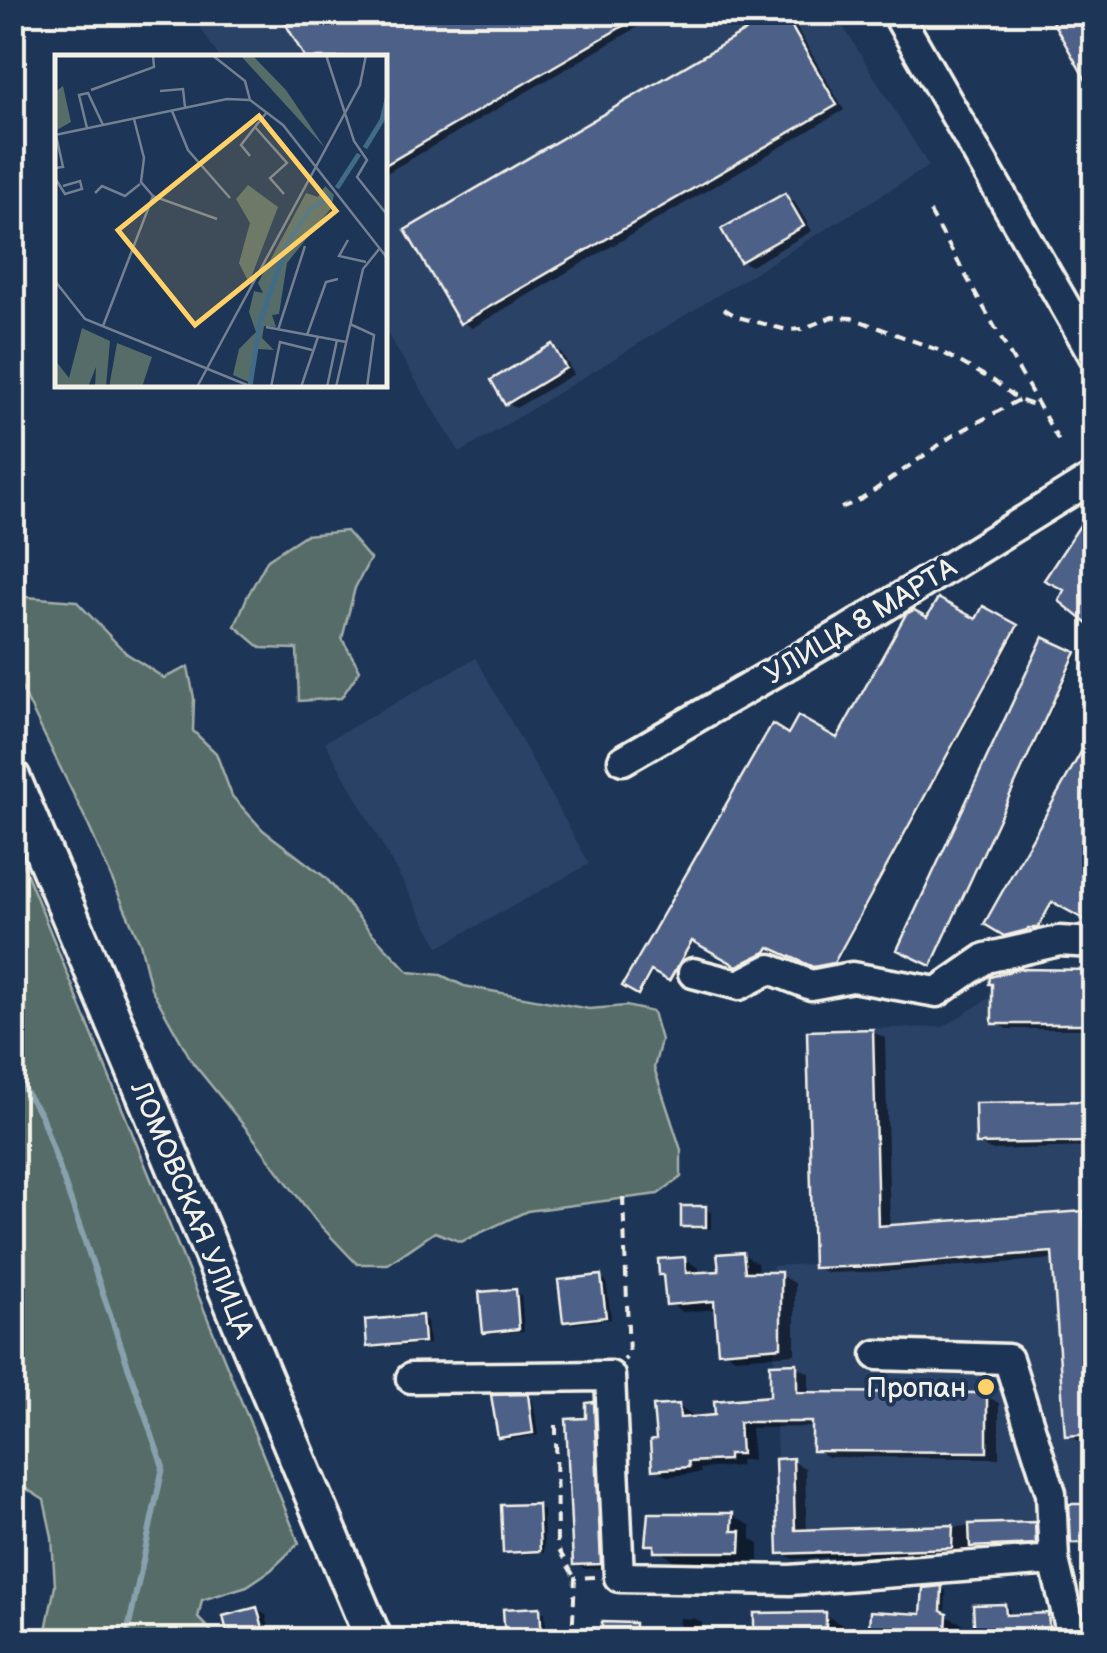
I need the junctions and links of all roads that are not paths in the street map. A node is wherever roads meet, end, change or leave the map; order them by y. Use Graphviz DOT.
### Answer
graph roads {
  1 [pos="896,12"];
  2 [pos="1094,356"];
  3 [pos="1094,476"];
  4 [pos="623,760"];
  5 [pos="12,778"];
  6 [pos="1094,943"];
  7 [pos="693,973"];
  8 [pos="877,1355"];
  9 [pos="411,1378"];
  10 [pos="1054,1560"];
  11 [pos="374,1640"];
  12 [pos="1074,1640"];
  1 -- 2 [label="street"];
  3 -- 4 [label="street, УЛИЦА 8 МАРТА"];
  5 -- 11 [label="main road, ЛОМОВСКАЯ УЛИЦА"];
  6 -- 7 [label="street"];
  8 -- 10 [label="street"];
  9 -- 10 [label="street"];
  10 -- 12 [label="street"];
}
